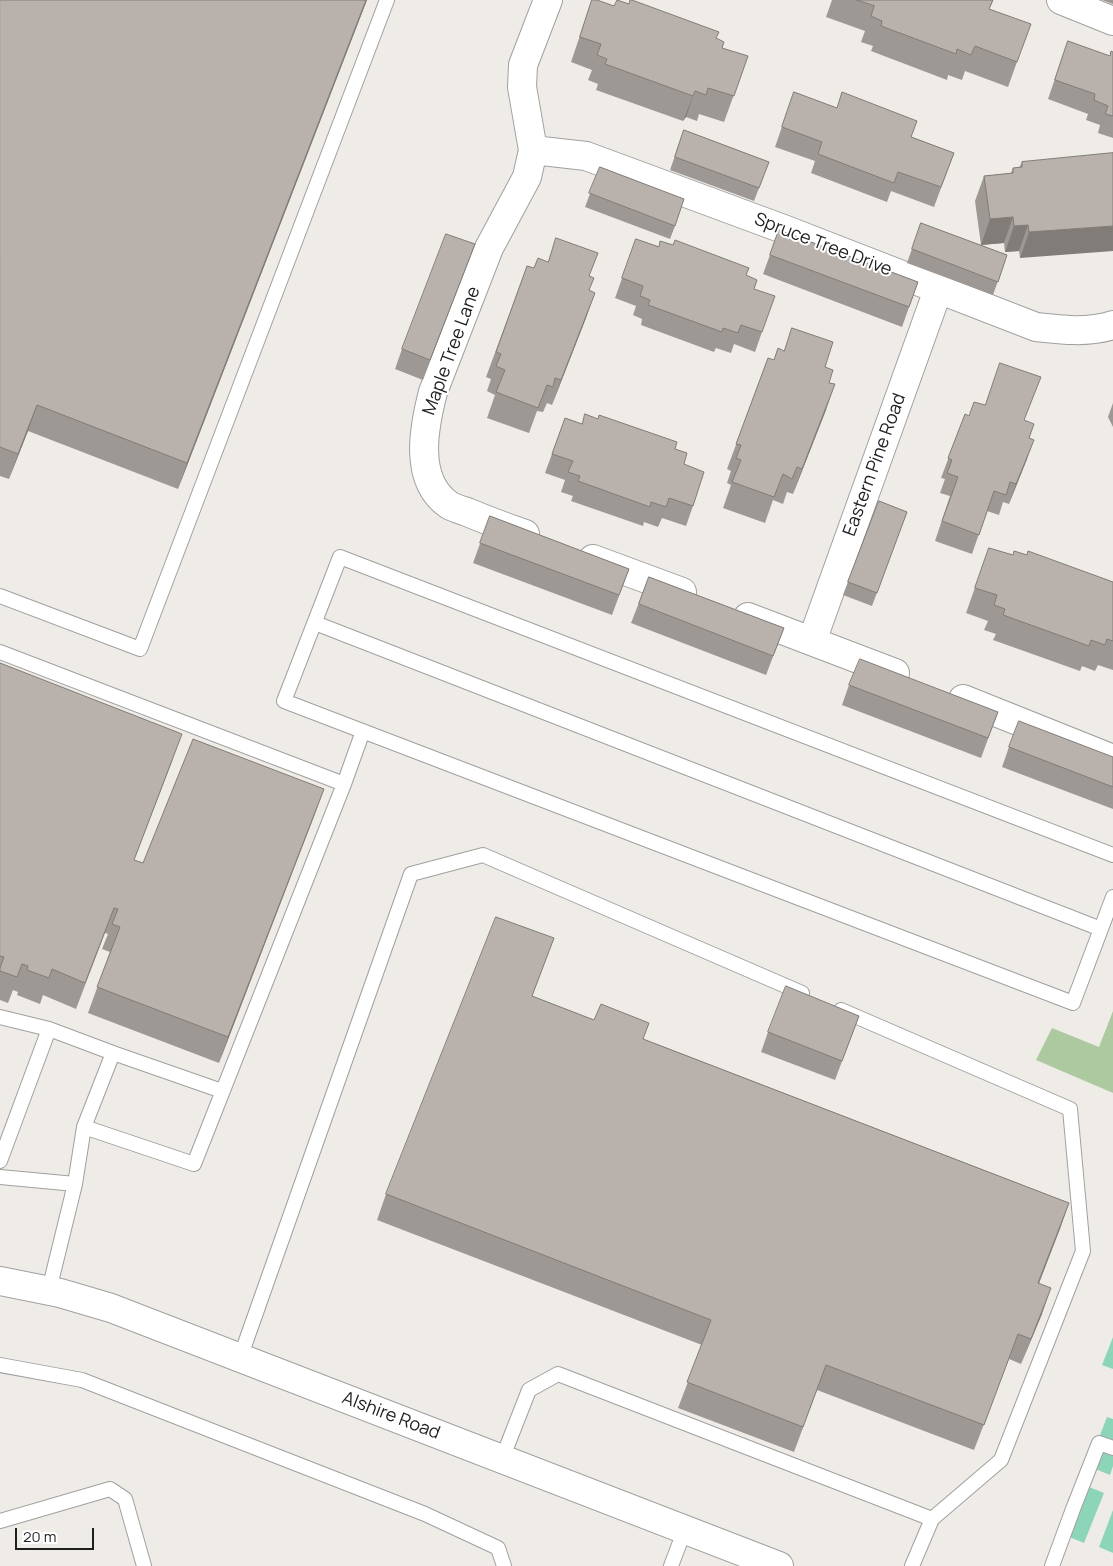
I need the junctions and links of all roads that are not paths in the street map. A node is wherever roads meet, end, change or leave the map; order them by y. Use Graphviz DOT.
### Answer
graph roads {
  1 [pos="387,0"];
  2 [pos="548,0"];
  3 [pos="1061,0"];
  4 [pos="1113,21"];
  5 [pos="533,150"];
  6 [pos="938,290"];
  7 [pos="1113,325"];
  8 [pos="0,596"];
  9 [pos="315,623"];
  10 [pos="812,641"];
  11 [pos="0,652"];
  12 [pos="914,680"];
  13 [pos="941,691"];
  14 [pos="363,731"];
  15 [pos="1113,759"];
  16 [pos="344,784"];
  17 [pos="1113,856"];
  18 [pos="1113,897"];
  19 [pos="1101,928"];
  20 [pos="813,998"];
  21 [pos="832,1006"];
  22 [pos="0,1017"];
  23 [pos="49,1029"];
  24 [pos="113,1053"];
  25 [pos="222,1090"];
  26 [pos="84,1127"];
  27 [pos="0,1161"];
  28 [pos="0,1178"];
  29 [pos="75,1184"];
  30 [pos="0,1281"];
  31 [pos="49,1290"];
  32 [pos="240,1358"];
  33 [pos="0,1365"];
  34 [pos="1113,1448"];
  35 [pos="502,1460"];
  36 [pos="932,1519"];
  37 [pos="0,1521"];
  38 [pos="685,1529"];
  39 [pos="144,1566"];
  40 [pos="504,1566"];
  41 [pos="671,1566"];
  42 [pos="779,1566"];
  43 [pos="912,1566"];
  44 [pos="1052,1566"];
  1 -- 8 [label="lane"];
  2 -- 5 [label="street"];
  3 -- 4 [label="street"];
  5 -- 6 [label="street, Spruce Tree Drive"];
  5 -- 10 [label="street, Maple Tree Lane"];
  6 -- 7 [label="street, Spruce Tree Drive"];
  6 -- 10 [label="street, Eastern Pine Road"];
  9 -- 14 [label="lane"];
  9 -- 17 [label="lane"];
  9 -- 19 [label="lane"];
  10 -- 12 [label="street, Maple Tree Lane"];
  11 -- 16 [label="lane"];
  13 -- 15 [label="street"];
  14 -- 16 [label="lane"];
  14 -- 19 [label="lane"];
  16 -- 25 [label="lane"];
  18 -- 19 [label="lane"];
  20 -- 32 [label="lane"];
  21 -- 36 [label="lane"];
  22 -- 23 [label="lane"];
  23 -- 24 [label="lane"];
  23 -- 27 [label="lane"];
  24 -- 25 [label="lane"];
  24 -- 26 [label="lane"];
  25 -- 26 [label="lane"];
  26 -- 29 [label="lane"];
  28 -- 29 [label="lane"];
  29 -- 31 [label="lane"];
  30 -- 31 [label="street, Alshire Road"];
  31 -- 32 [label="street, Alshire Road"];
  32 -- 35 [label="street, Alshire Road"];
  33 -- 40 [label="lane"];
  34 -- 44 [label="lane"];
  35 -- 36 [label="lane"];
  35 -- 38 [label="street, Alshire Road"];
  36 -- 43 [label="lane"];
  37 -- 39 [label="lane"];
  38 -- 41 [label="lane"];
  38 -- 42 [label="street, Alshire Road"];
}
